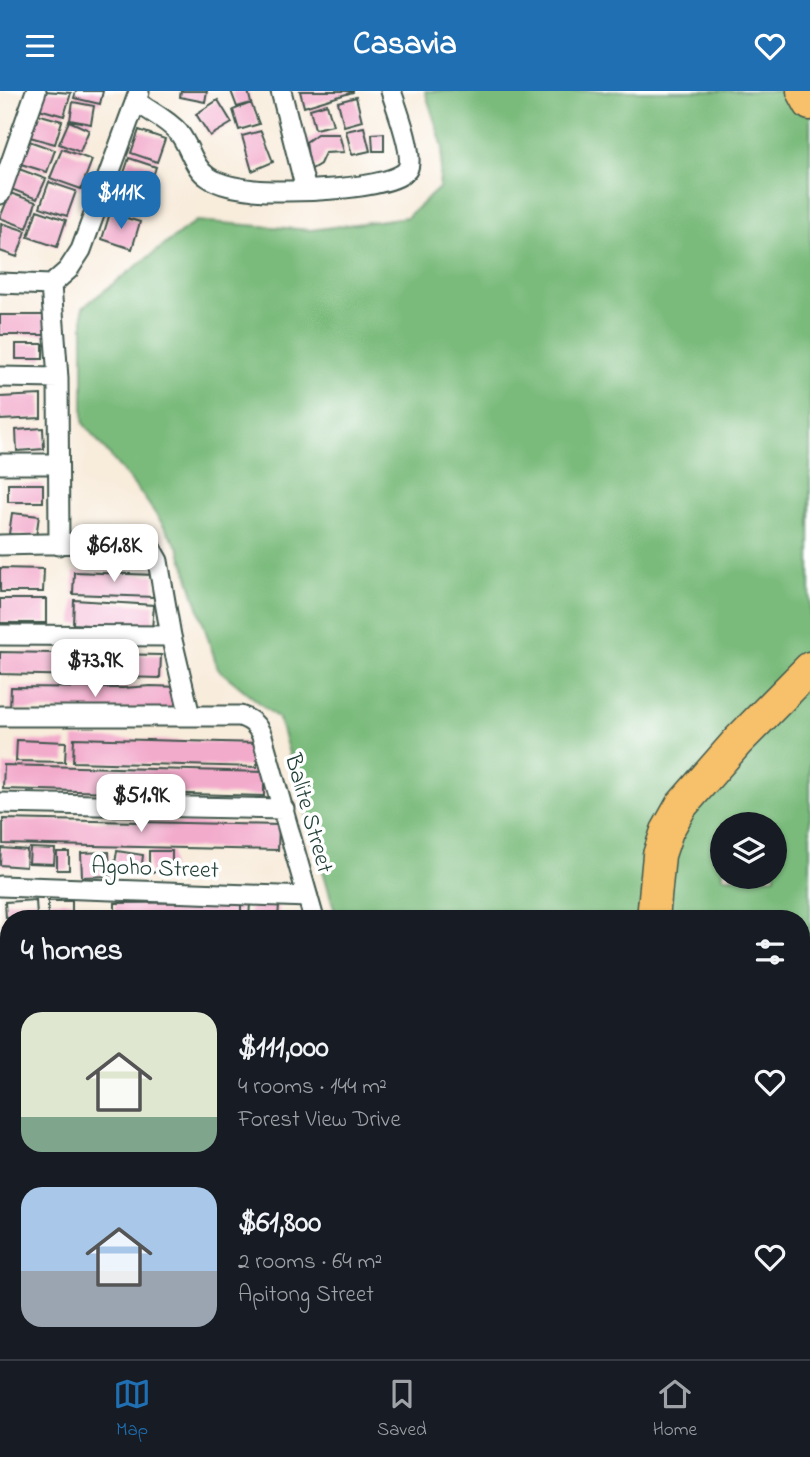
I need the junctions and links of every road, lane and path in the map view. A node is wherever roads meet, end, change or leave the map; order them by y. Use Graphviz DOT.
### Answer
graph roads {
  1 [pos="36,91"];
  2 [pos="281,91"];
  3 [pos="391,91"];
  4 [pos="803,91"];
  5 [pos="138,97"];
  6 [pos="810,104"];
  7 [pos="306,190"];
  8 [pos="0,194"];
  9 [pos="0,283"];
  10 [pos="51,285"];
  11 [pos="0,377"];
  12 [pos="58,378"];
  13 [pos="0,464"];
  14 [pos="58,464"];
  15 [pos="0,545"];
  16 [pos="59,545"];
  17 [pos="0,635"];
  18 [pos="171,636"];
  19 [pos="810,668"];
  20 [pos="0,716"];
  21 [pos="190,716"];
  22 [pos="0,803"];
  23 [pos="284,809"];
  24 [pos="0,886"];
  25 [pos="308,897"];
  26 [pos="312,910"];
  27 [pos="654,910"];
  1 -- 8 [label="street"];
  2 -- 7 [label="street"];
  3 -- 7 [label="street"];
  4 -- 6 [label="main road"];
  5 -- 7 [label="street"];
  5 -- 10 [label="street"];
  9 -- 10 [label="street"];
  10 -- 12 [label="street"];
  11 -- 12 [label="street"];
  12 -- 14 [label="street"];
  13 -- 14 [label="street"];
  14 -- 16 [label="street"];
  15 -- 16 [label="street"];
  16 -- 18 [label="street"];
  17 -- 18 [label="street"];
  18 -- 21 [label="street"];
  19 -- 27 [label="main road"];
  20 -- 21 [label="street"];
  21 -- 23 [label="street, Balite Street"];
  22 -- 23 [label="street"];
  23 -- 25 [label="street, Balite Street"];
  24 -- 25 [label="street, Agoho Street"];
  25 -- 26 [label="street, Balite Street"];
}
